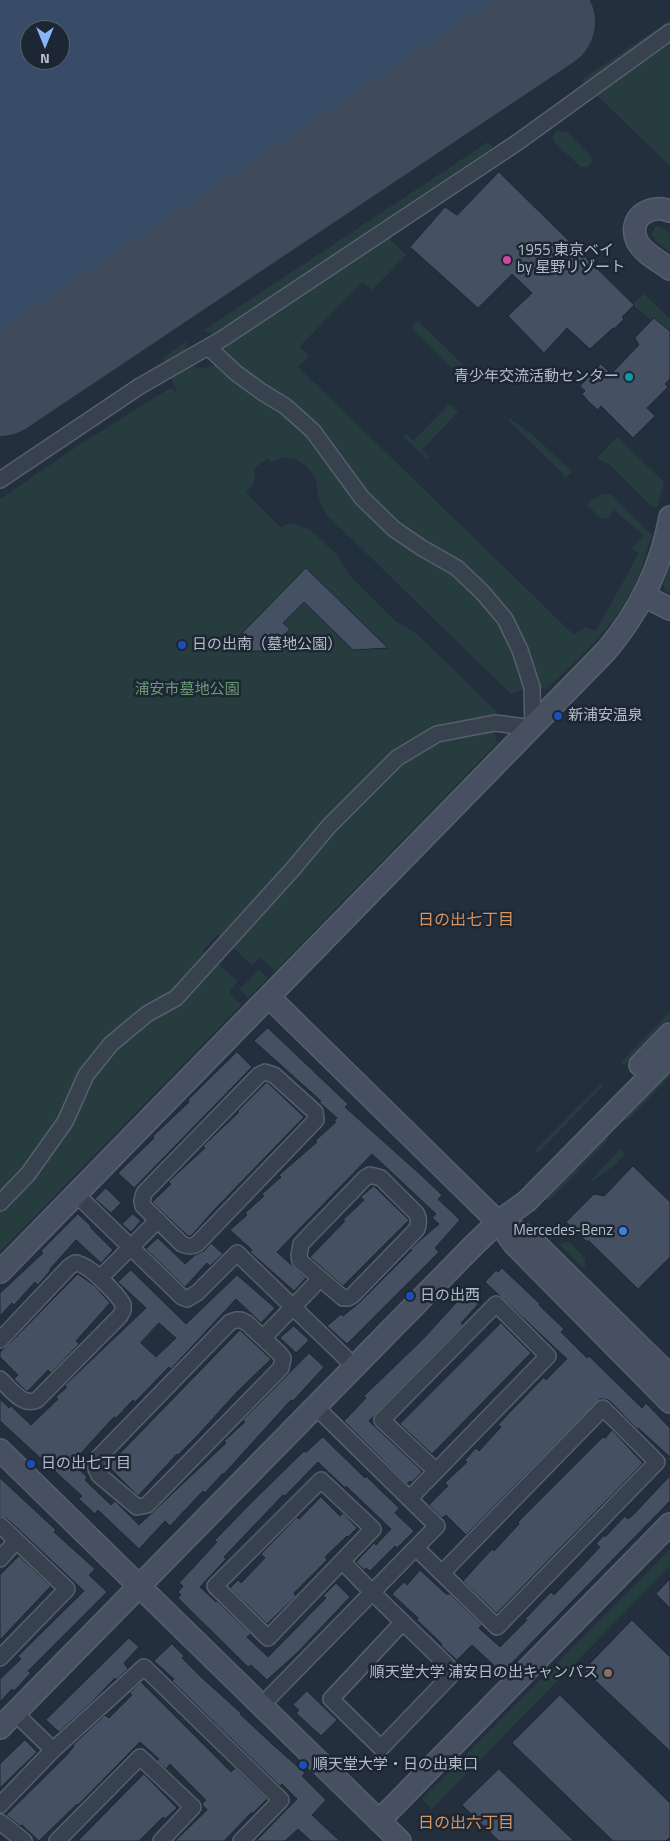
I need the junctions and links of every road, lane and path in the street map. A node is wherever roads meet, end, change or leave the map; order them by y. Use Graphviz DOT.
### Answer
graph roads {
  1 [pos="670,32"];
  2 [pos="670,211"];
  3 [pos="670,269"];
  4 [pos="208,347"];
  5 [pos="0,480"];
  6 [pos="670,517"];
  7 [pos="644,596"];
  8 [pos="670,609"];
  9 [pos="533,728"];
  10 [pos="269,996"];
  11 [pos="670,1034"];
  12 [pos="670,1056"];
  13 [pos="76,1194"];
  14 [pos="0,1203"];
  15 [pos="158,1220"];
  16 [pos="498,1222"];
  17 [pos="130,1248"];
  18 [pos="0,1272"];
  19 [pos="100,1278"];
  20 [pos="320,1279"];
  21 [pos="294,1307"];
  22 [pos="264,1338"];
  23 [pos="0,1340"];
  24 [pos="355,1367"];
  25 [pos="670,1376"];
  26 [pos="0,1379"];
  27 [pos="670,1402"];
  28 [pos="316,1406"];
  29 [pos="0,1450"];
  30 [pos="436,1471"];
  31 [pos="410,1498"];
  32 [pos="670,1524"];
  33 [pos="0,1525"];
  34 [pos="16,1541"];
  35 [pos="416,1548"];
  36 [pos="0,1558"];
  37 [pos="342,1562"];
  38 [pos="442,1573"];
  39 [pos="141,1586"];
  40 [pos="371,1592"];
  41 [pos="403,1622"];
  42 [pos="0,1658"];
  43 [pos="261,1706"];
  44 [pos="15,1713"];
  45 [pos="0,1728"];
  46 [pos="53,1750"];
  47 [pos="0,1805"];
  48 [pos="379,1821"];
  49 [pos="0,1822"];
  50 [pos="24,1841"];
  51 [pos="57,1841"];
  52 [pos="160,1841"];
  53 [pos="241,1841"];
  54 [pos="400,1841"];
  1 -- 4 [label="street"];
  2 -- 3 [label="street"];
  4 -- 5 [label="street"];
  4 -- 9 [label="street"];
  6 -- 7 [label="street"];
  7 -- 8 [label="street"];
  7 -- 9 [label="street"];
  9 -- 10 [label="street"];
  9 -- 14 [label="street"];
  10 -- 13 [label="street"];
  10 -- 16 [label="street"];
  11 -- 16 [label="street"];
  12 -- 16 [label="street"];
  13 -- 17 [label="street"];
  13 -- 18 [label="street"];
  15 -- 15 [label="street"];
  15 -- 17 [label="street"];
  16 -- 24 [label="street"];
  16 -- 25 [label="street"];
  16 -- 27 [label="street"];
  17 -- 19 [label="street"];
  17 -- 21 [label="street"];
  19 -- 23 [label="street"];
  19 -- 26 [label="street"];
  20 -- 20 [label="street"];
  20 -- 21 [label="street"];
  21 -- 22 [label="street"];
  21 -- 24 [label="street"];
  22 -- 22 [label="street"];
  24 -- 28 [label="street"];
  28 -- 31 [label="street"];
  28 -- 39 [label="street"];
  29 -- 39 [label="street"];
  30 -- 30 [label="street"];
  30 -- 31 [label="street"];
  31 -- 35 [label="street"];
  32 -- 48 [label="street"];
  33 -- 34 [label="street"];
  34 -- 36 [label="street"];
  34 -- 42 [label="street"];
  35 -- 38 [label="street"];
  35 -- 40 [label="street"];
  37 -- 37 [label="street"];
  37 -- 40 [label="street"];
  38 -- 38 [label="street"];
  39 -- 43 [label="street"];
  39 -- 44 [label="street"];
  40 -- 41 [label="street"];
  40 -- 43 [label="street"];
  41 -- 41 [label="street"];
  43 -- 48 [label="street"];
  44 -- 45 [label="street"];
  44 -- 46 [label="street"];
  46 -- 47 [label="street"];
  46 -- 53 [label="street"];
  48 -- 54 [label="street"];
  49 -- 50 [label="street"];
  51 -- 52 [label="street"];
}
